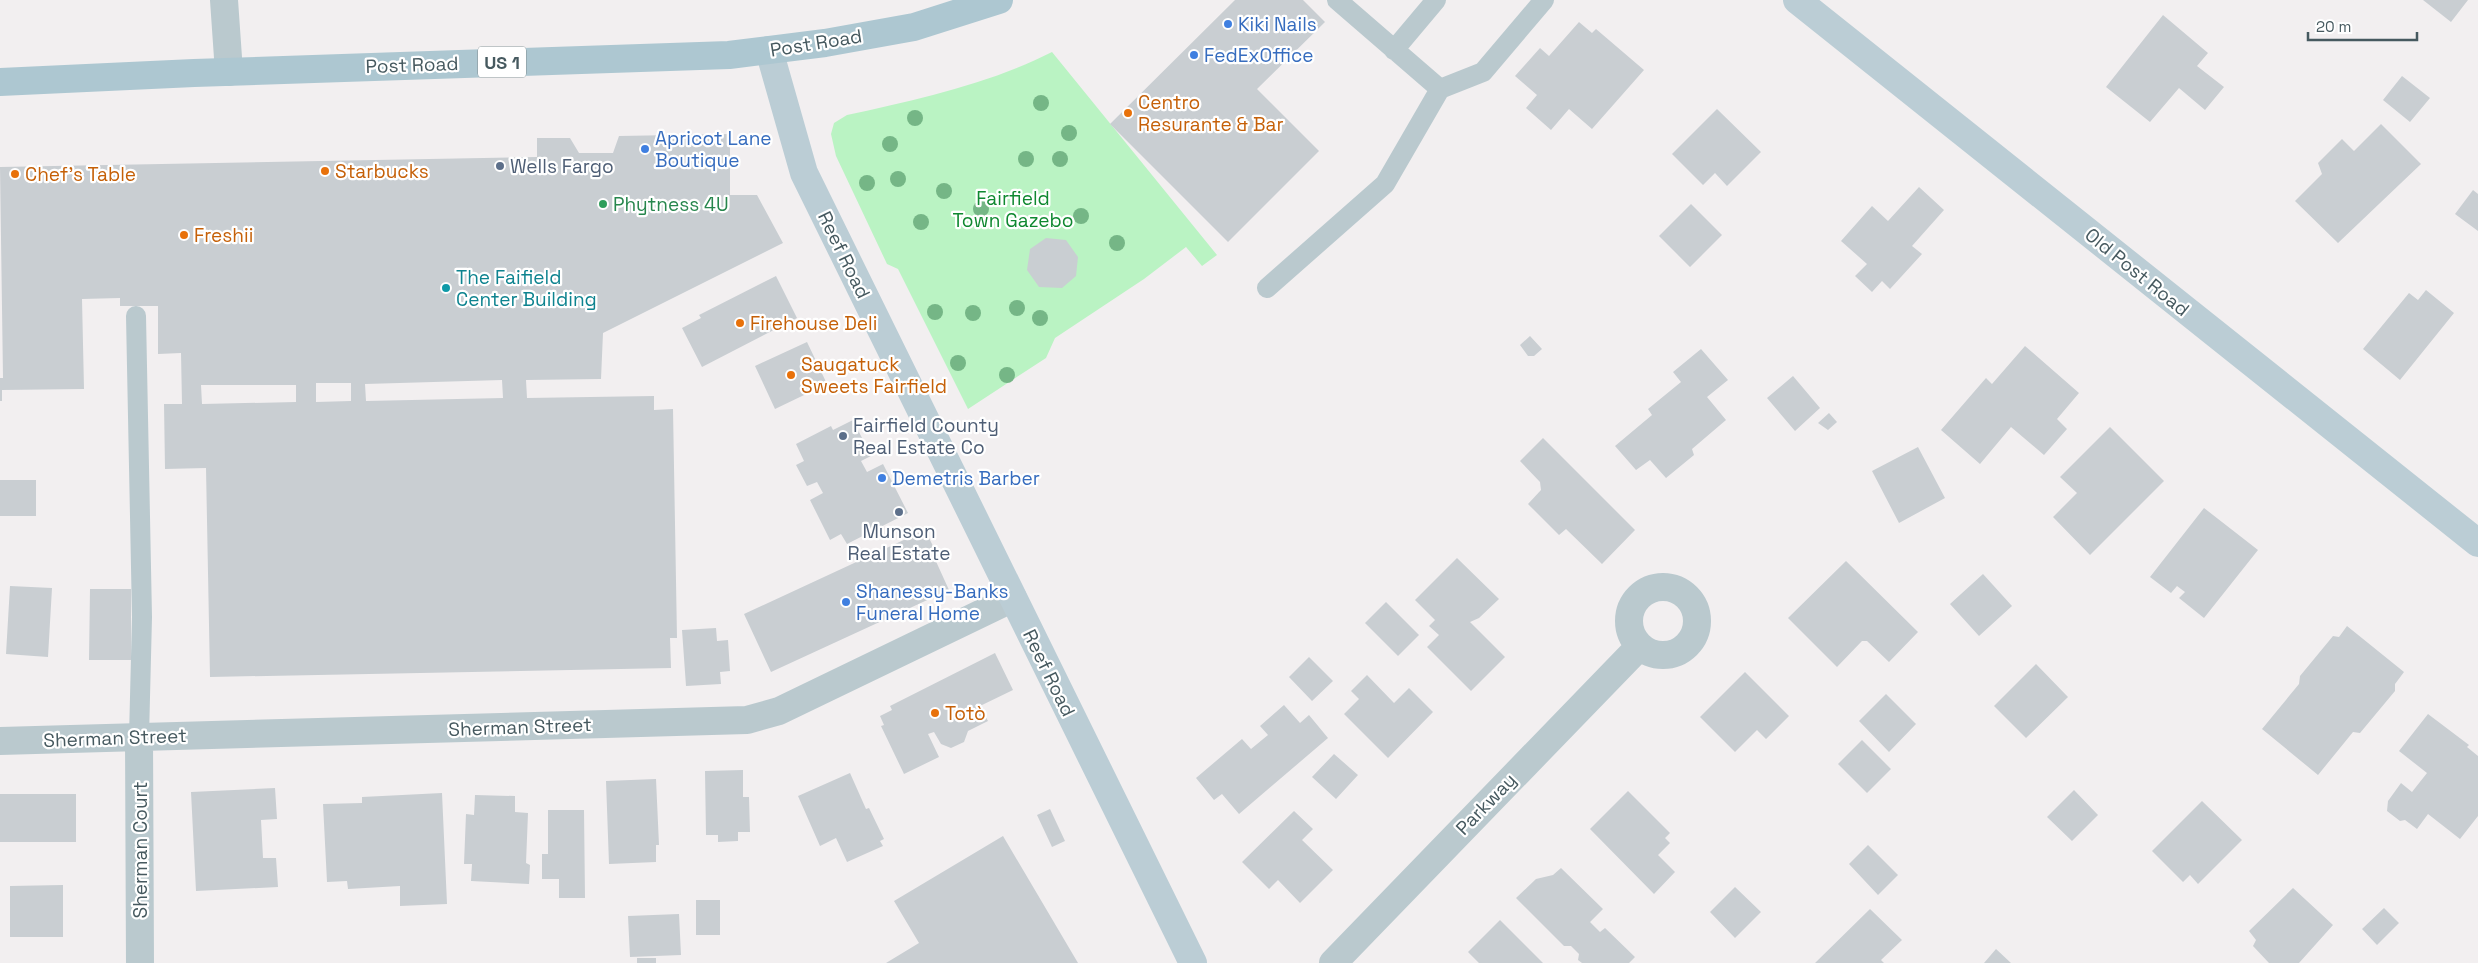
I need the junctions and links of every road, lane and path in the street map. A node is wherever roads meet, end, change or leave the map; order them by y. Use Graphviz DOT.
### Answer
graph roads {
  1 [pos="224,0"];
  2 [pos="999,0"];
  3 [pos="1337,0"];
  4 [pos="1436,0"];
  5 [pos="1544,0"];
  6 [pos="1796,0"];
  7 [pos="960,6"];
  8 [pos="769,50"];
  9 [pos="1394,50"];
  10 [pos="229,72"];
  11 [pos="0,82"];
  12 [pos="1440,89"];
  13 [pos="1267,288"];
  14 [pos="136,316"];
  15 [pos="2478,543"];
  16 [pos="1013,598"];
  17 [pos="1640,646"];
  18 [pos="139,737"];
  19 [pos="0,741"];
  20 [pos="140,963"];
  21 [pos="1193,963"];
  22 [pos="1333,963"];
  1 -- 10 [label="street"];
  2 -- 7 [label="main road, Post Road / US 1"];
  3 -- 9 [label="lane"];
  4 -- 9 [label="lane"];
  5 -- 12 [label="lane"];
  6 -- 15 [label="street, Old Post Road"];
  7 -- 8 [label="main road, Post Road / US 1"];
  8 -- 10 [label="main road, Post Road / US 1"];
  8 -- 16 [label="street, Reef Road"];
  9 -- 12 [label="lane"];
  10 -- 11 [label="main road, Post Road / US 1"];
  12 -- 13 [label="lane"];
  14 -- 18 [label="lane"];
  16 -- 18 [label="street, Sherman Street"];
  16 -- 21 [label="street, Reef Road"];
  17 -- 22 [label="street, Parkway"];
  18 -- 19 [label="street, Sherman Street"];
  18 -- 20 [label="street, Sherman Court"];
}
